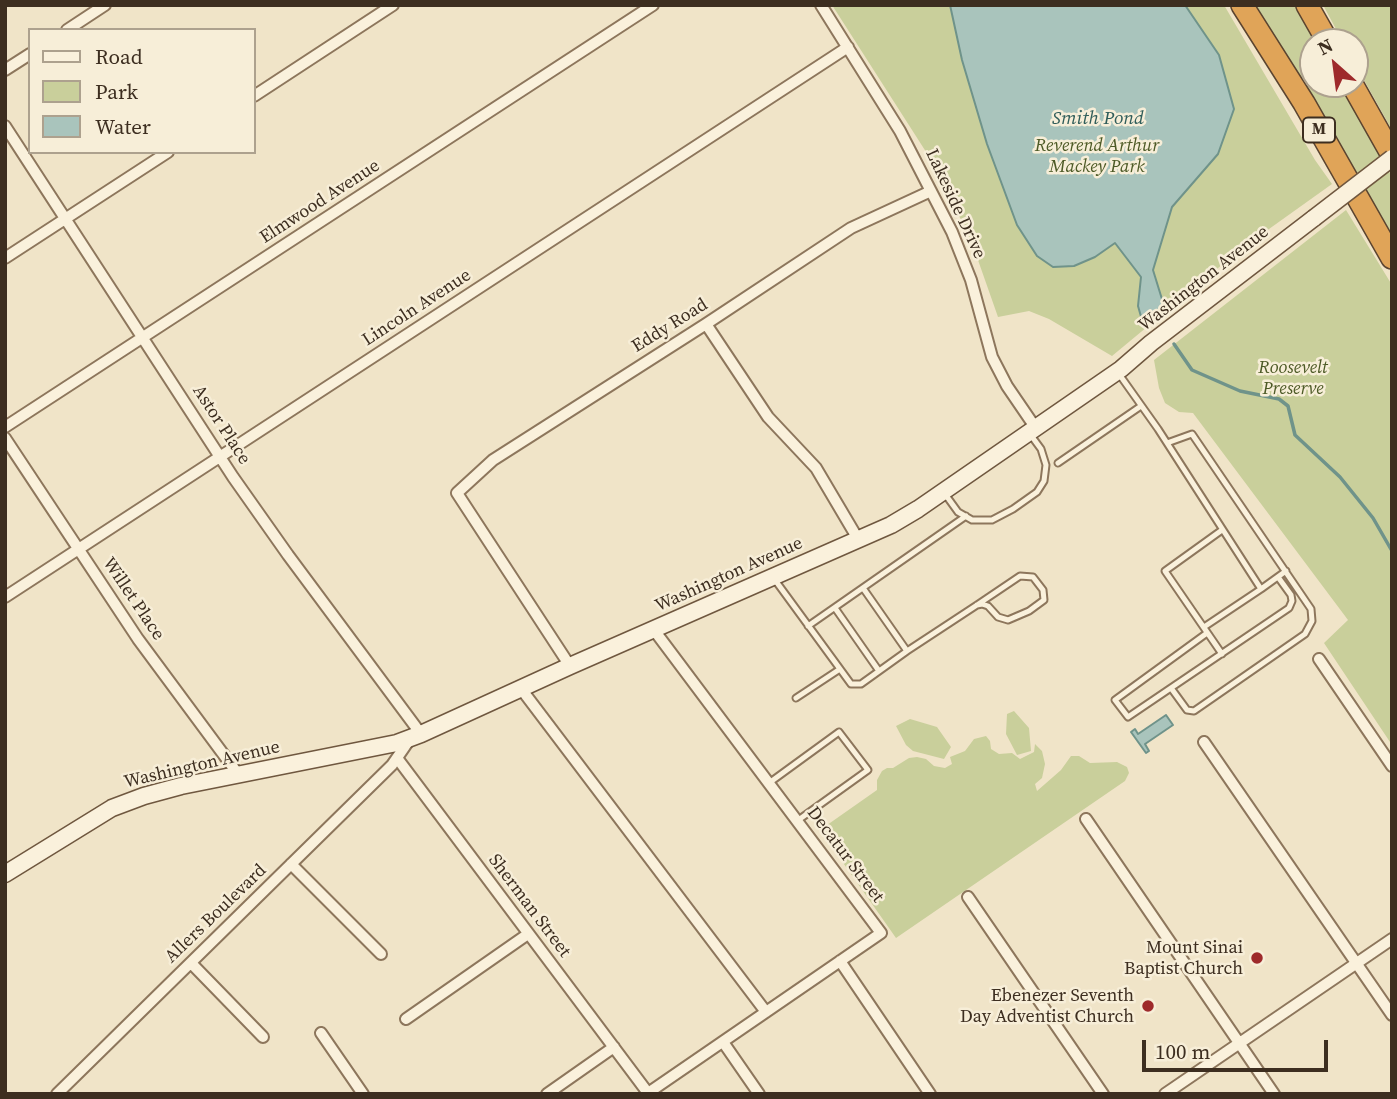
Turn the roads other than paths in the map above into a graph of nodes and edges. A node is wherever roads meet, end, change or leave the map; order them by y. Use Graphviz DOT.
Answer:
graph roads {
  1 [pos="105,5"];
  2 [pos="393,5"];
  3 [pos="653,5"];
  4 [pos="821,5"];
  5 [pos="1242,5"];
  6 [pos="1307,5"];
  7 [pos="70,28"];
  8 [pos="1320,28"];
  9 [pos="849,47"];
  10 [pos="28,55"];
  11 [pos="5,70"];
  12 [pos="256,95"];
  13 [pos="1360,98"];
  14 [pos="5,126"];
  15 [pos="165,154"];
  16 [pos="1392,156"];
  17 [pos="931,191"];
  18 [pos="66,219"];
  19 [pos="5,258"];
  20 [pos="1392,258"];
  21 [pos="706,324"];
  22 [pos="144,338"];
  23 [pos="1117,372"];
  24 [pos="1142,406"];
  25 [pos="5,428"];
  26 [pos="1032,429"];
  27 [pos="5,438"];
  28 [pos="1167,443"];
  29 [pos="221,457"];
  30 [pos="1058,463"];
  31 [pos="943,491"];
  32 [pos="966,516"];
  33 [pos="1222,530"];
  34 [pos="858,539"];
  35 [pos="78,550"];
  36 [pos="1286,571"];
  37 [pos="773,577"];
  38 [pos="1278,577"];
  39 [pos="863,588"];
  40 [pos="1261,589"];
  41 [pos="5,597"];
  42 [pos="977,605"];
  43 [pos="835,608"];
  44 [pos="808,626"];
  45 [pos="654,630"];
  46 [pos="1206,630"];
  47 [pos="908,651"];
  48 [pos="1222,654"];
  49 [pos="1319,659"];
  50 [pos="570,666"];
  51 [pos="840,669"];
  52 [pos="879,671"];
  53 [pos="1171,688"];
  54 [pos="522,690"];
  55 [pos="796,698"];
  56 [pos="416,736"];
  57 [pos="1204,742"];
  58 [pos="397,758"];
  59 [pos="1392,766"];
  60 [pos="238,775"];
  61 [pos="769,783"];
  62 [pos="1086,819"];
  63 [pos="797,821"];
  64 [pos="291,864"];
  65 [pos="5,874"];
  66 [pos="968,897"];
  67 [pos="528,934"];
  68 [pos="1392,939"];
  69 [pos="381,954"];
  70 [pos="840,961"];
  71 [pos="191,963"];
  72 [pos="1356,963"];
  73 [pos="766,1012"];
  74 [pos="1392,1015"];
  75 [pos="406,1019"];
  76 [pos="321,1033"];
  77 [pos="263,1037"];
  78 [pos="723,1042"];
  79 [pos="1239,1043"];
  80 [pos="614,1047"];
  81 [pos="927,1090"];
  82 [pos="648,1093"];
  83 [pos="57,1094"];
  84 [pos="363,1094"];
  85 [pos="547,1094"];
  86 [pos="759,1094"];
  87 [pos="914,1094"];
  88 [pos="1103,1094"];
  89 [pos="1165,1094"];
  90 [pos="1274,1094"];
  1 -- 7 [label="street"];
  2 -- 12 [label="street"];
  3 -- 22 [label="street, Elmwood Avenue"];
  4 -- 9 [label="street, Lakeside Drive"];
  5 -- 20 [label="highway, M"];
  6 -- 8 [label="highway"];
  9 -- 17 [label="street, Lakeside Drive"];
  9 -- 29 [label="street, Lincoln Avenue"];
  10 -- 11 [label="street"];
  13 -- 16 [label="highway"];
  14 -- 18 [label="street, Astor Place"];
  15 -- 18 [label="street"];
  16 -- 23 [label="street, Washington Avenue, bridge"];
  17 -- 21 [label="street, Eddy Road"];
  17 -- 26 [label="street, Lakeside Drive"];
  18 -- 19 [label="street"];
  18 -- 22 [label="street, Astor Place"];
  21 -- 34 [label="street"];
  21 -- 50 [label="street, Eddy Road"];
  22 -- 25 [label="street, Elmwood Avenue"];
  22 -- 29 [label="street, Astor Place"];
  23 -- 24 [label="lane"];
  23 -- 26 [label="street, Washington Avenue"];
  24 -- 28 [label="lane"];
  24 -- 30 [label="lane"];
  26 -- 31 [label="street, Washington Avenue"];
  26 -- 32 [label="lane"];
  27 -- 35 [label="street, Willet Place"];
  28 -- 33 [label="lane"];
  28 -- 36 [label="lane"];
  29 -- 35 [label="street, Lincoln Avenue"];
  29 -- 56 [label="street, Astor Place"];
  31 -- 32 [label="lane"];
  31 -- 34 [label="street, Washington Avenue"];
  32 -- 39 [label="lane"];
  33 -- 40 [label="lane"];
  33 -- 46 [label="lane"];
  34 -- 37 [label="street, Washington Avenue"];
  35 -- 41 [label="street, Lincoln Avenue"];
  35 -- 60 [label="street, Willet Place"];
  36 -- 38 [label="lane"];
  36 -- 53 [label="lane"];
  37 -- 44 [label="lane"];
  37 -- 45 [label="street, Washington Avenue"];
  38 -- 40 [label="lane"];
  38 -- 48 [label="lane"];
  39 -- 43 [label="lane"];
  39 -- 47 [label="lane"];
  40 -- 46 [label="lane"];
  42 -- 42 [label="lane"];
  42 -- 47 [label="lane"];
  43 -- 44 [label="lane"];
  43 -- 52 [label="lane"];
  44 -- 51 [label="lane"];
  45 -- 50 [label="street, Washington Avenue"];
  45 -- 61 [label="street, Decatur Street"];
  46 -- 48 [label="lane"];
  46 -- 53 [label="lane"];
  47 -- 52 [label="lane"];
  48 -- 53 [label="lane"];
  49 -- 59 [label="street"];
  50 -- 54 [label="street, Washington Avenue"];
  51 -- 52 [label="lane"];
  51 -- 55 [label="lane"];
  54 -- 56 [label="street, Washington Avenue"];
  54 -- 73 [label="street"];
  56 -- 58 [label="street"];
  56 -- 60 [label="street, Washington Avenue"];
  57 -- 72 [label="street"];
  58 -- 64 [label="street, Allers Boulevard"];
  58 -- 67 [label="street, Sherman Street"];
  60 -- 65 [label="street, Washington Avenue"];
  61 -- 63 [label="street, Decatur Street"];
  61 -- 63 [label="lane"];
  62 -- 79 [label="street"];
  63 -- 70 [label="street, Decatur Street"];
  64 -- 69 [label="street"];
  64 -- 71 [label="street, Allers Boulevard"];
  66 -- 88 [label="street"];
  67 -- 75 [label="street"];
  67 -- 80 [label="street, Sherman Street"];
  68 -- 72 [label="street"];
  70 -- 73 [label="street"];
  70 -- 81 [label="street"];
  71 -- 77 [label="street"];
  71 -- 83 [label="street, Allers Boulevard"];
  72 -- 74 [label="street"];
  72 -- 79 [label="street"];
  73 -- 78 [label="street"];
  76 -- 84 [label="street"];
  78 -- 82 [label="street"];
  78 -- 86 [label="street"];
  79 -- 89 [label="street"];
  79 -- 90 [label="street"];
  80 -- 82 [label="street, Sherman Street"];
  80 -- 85 [label="street"];
  81 -- 87 [label="street"];
}
